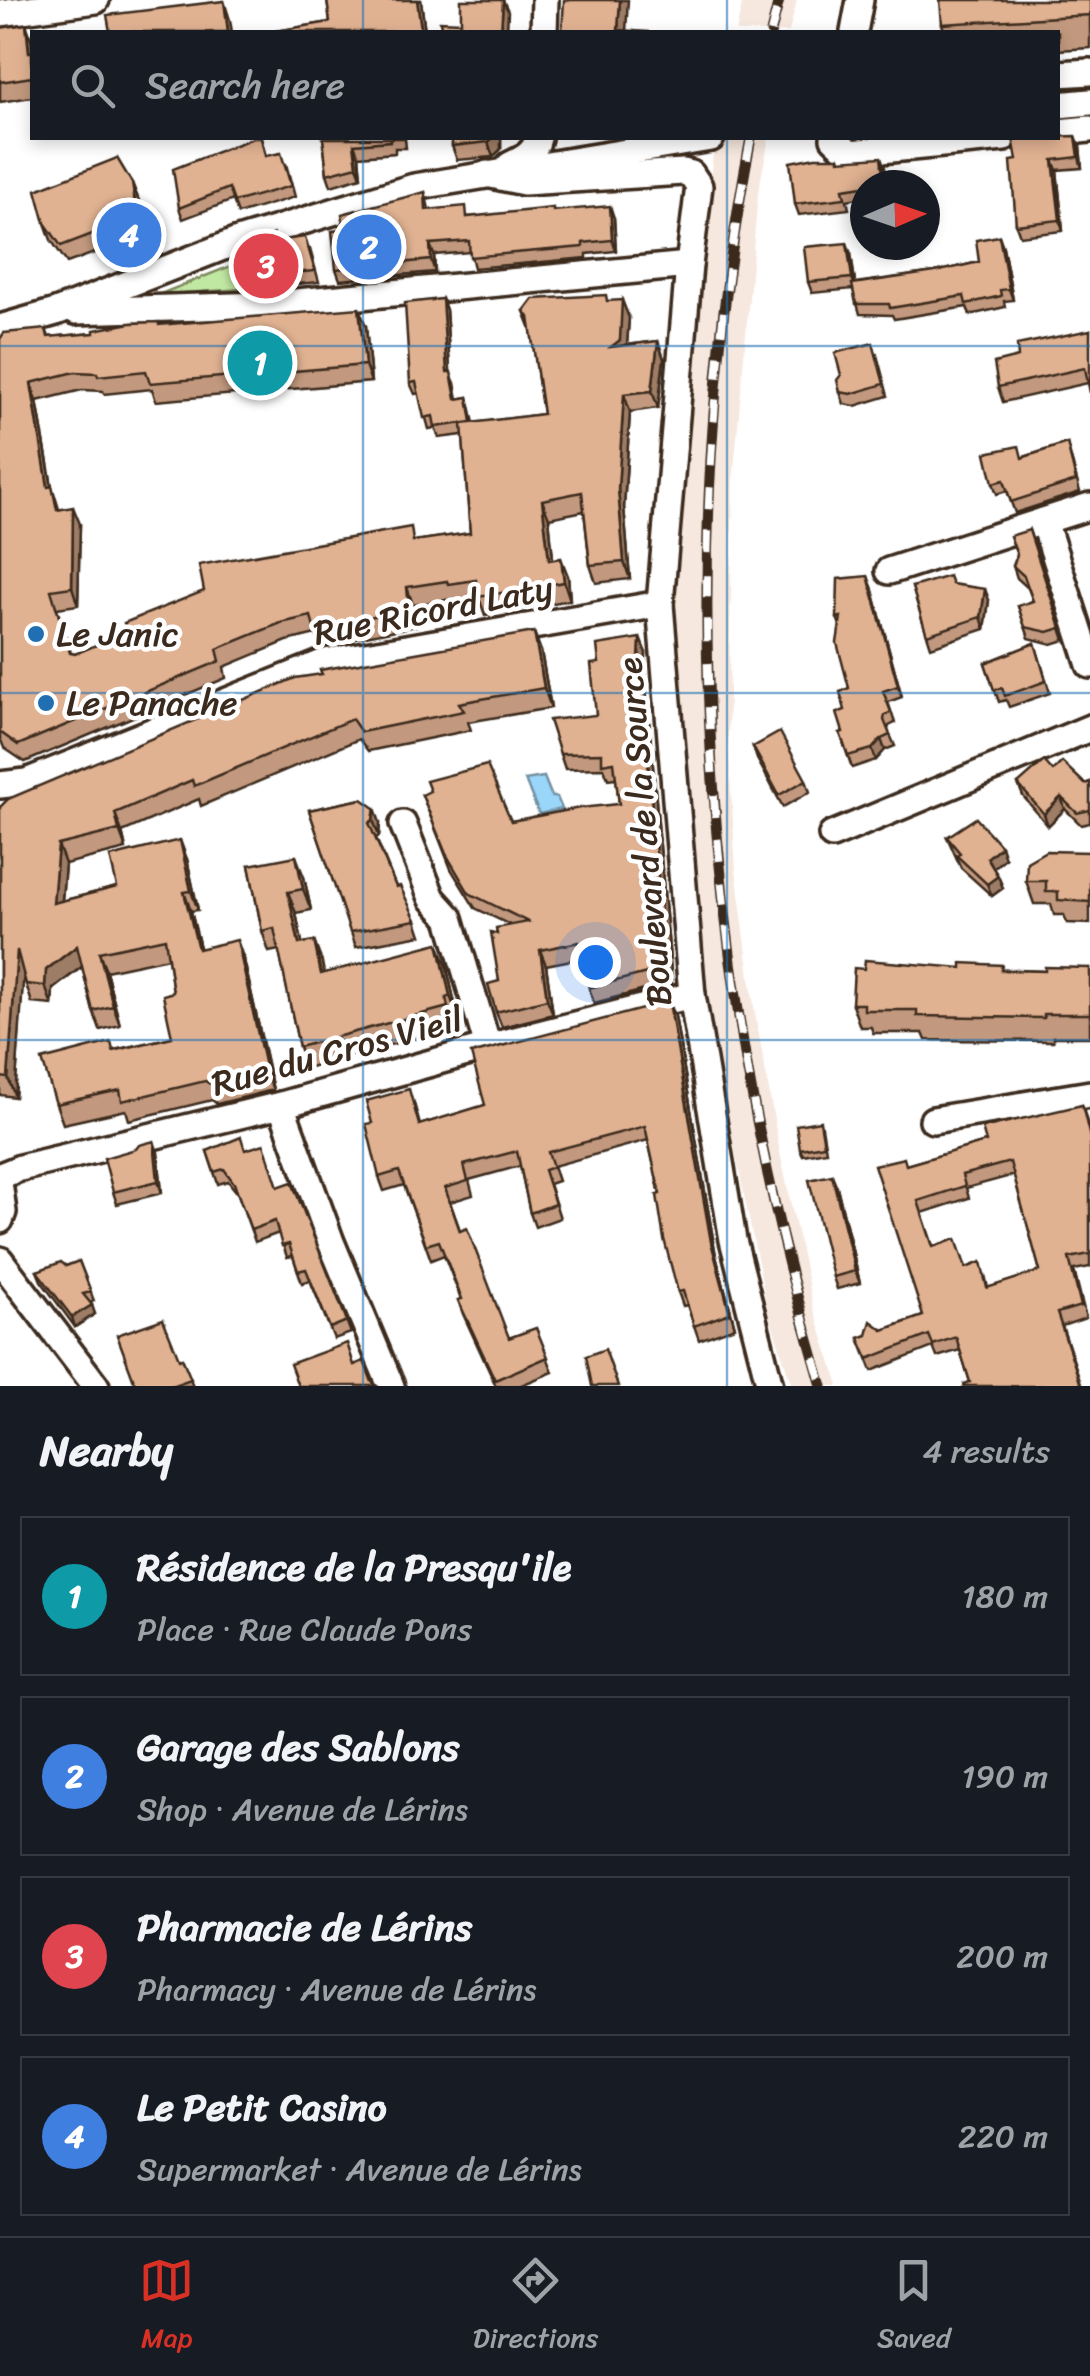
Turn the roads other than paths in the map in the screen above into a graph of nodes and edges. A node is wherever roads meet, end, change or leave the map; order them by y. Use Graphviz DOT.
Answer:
graph roads {
  1 [pos="96,0"];
  2 [pos="545,0"];
  3 [pos="860,0"];
  4 [pos="0,12"];
  5 [pos="544,30"];
  6 [pos="854,30"];
  7 [pos="1090,72"];
  8 [pos="1060,74"];
  9 [pos="1090,102"];
  10 [pos="1060,105"];
  11 [pos="1090,129"];
  12 [pos="1060,132"];
  13 [pos="538,140"];
  14 [pos="689,140"];
  15 [pos="836,140"];
  16 [pos="965,140"];
  17 [pos="886,144"];
  18 [pos="486,174"];
  19 [pos="689,265"];
  20 [pos="56,312"];
  21 [pos="0,328"];
  22 [pos="1090,506"];
  23 [pos="1044,521"];
  24 [pos="889,570"];
  25 [pos="660,604"];
  26 [pos="1090,664"];
  27 [pos="1090,728"];
  28 [pos="0,785"];
  29 [pos="403,824"];
  30 [pos="832,835"];
  31 [pos="692,995"];
  32 [pos="488,1047"];
  33 [pos="1090,1094"];
  34 [pos="281,1105"];
  35 [pos="934,1120"];
  36 [pos="0,1176"];
  37 [pos="0,1189"];
  38 [pos="0,1220"];
  39 [pos="0,1260"];
  40 [pos="96,1386"];
  41 [pos="391,1386"];
  42 [pos="770,1386"];
  1 -- 4 [label="street"];
  2 -- 5 [label="street"];
  3 -- 6 [label="street"];
  7 -- 8 [label="street"];
  9 -- 10 [label="street"];
  11 -- 12 [label="street"];
  13 -- 18 [label="street"];
  14 -- 18 [label="street"];
  15 -- 17 [label="street"];
  16 -- 17 [label="street"];
  18 -- 19 [label="street, Boulevard de la Source"];
  18 -- 20 [label="street"];
  19 -- 20 [label="street"];
  19 -- 25 [label="street, Boulevard de la Source"];
  20 -- 21 [label="street"];
  22 -- 23 [label="street"];
  23 -- 24 [label="street"];
  23 -- 26 [label="street"];
  25 -- 28 [label="street, Rue Ricord Laty"];
  25 -- 31 [label="street, Boulevard de la Source"];
  27 -- 30 [label="street"];
  29 -- 32 [label="street"];
  31 -- 32 [label="street, Rue du Cros Vieil"];
  31 -- 42 [label="street, Boulevard de la Source"];
  32 -- 34 [label="street, Rue du Cros Vieil"];
  33 -- 35 [label="street"];
  34 -- 36 [label="street, Rue du Cros Vieil"];
  34 -- 41 [label="street"];
  37 -- 38 [label="street"];
  39 -- 40 [label="street"];
}
